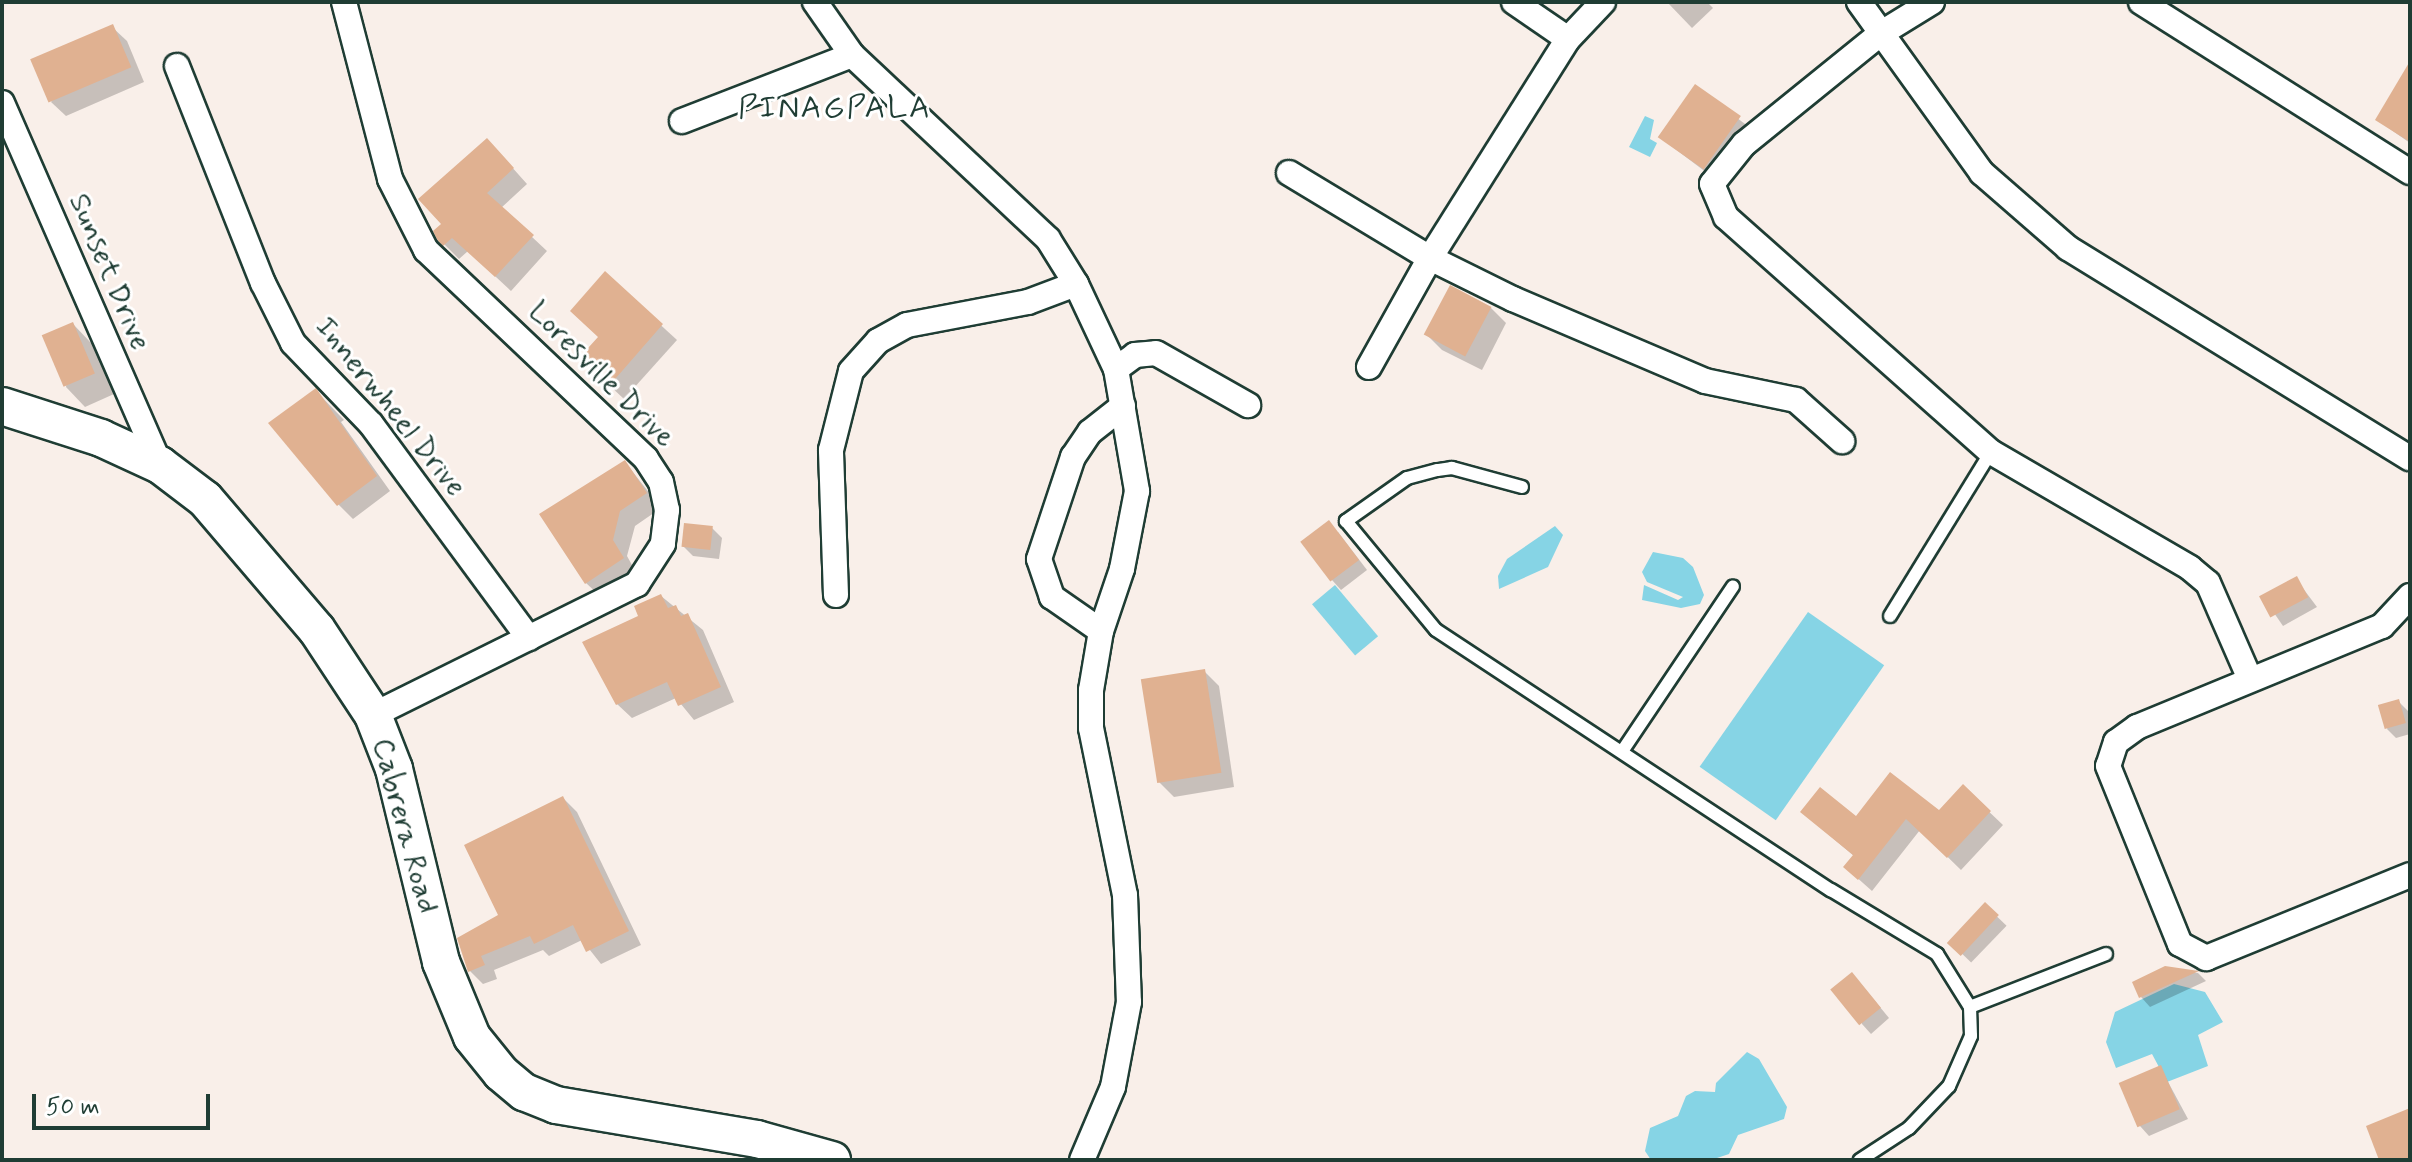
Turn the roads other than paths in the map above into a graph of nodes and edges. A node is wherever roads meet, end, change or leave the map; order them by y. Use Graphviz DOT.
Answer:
graph roads {
  1 [pos="344,2"];
  2 [pos="815,2"];
  3 [pos="1514,2"];
  4 [pos="1603,2"];
  5 [pos="1859,2"];
  6 [pos="1932,2"];
  7 [pos="2141,2"];
  8 [pos="1880,34"];
  9 [pos="1568,39"];
  10 [pos="852,55"];
  11 [pos="177,66"];
  12 [pos="2,103"];
  13 [pos="682,121"];
  14 [pos="2410,172"];
  15 [pos="1289,173"];
  16 [pos="1430,258"];
  17 [pos="1076,284"];
  18 [pos="1369,367"];
  19 [pos="1116,369"];
  20 [pos="1248,405"];
  21 [pos="2,406"];
  22 [pos="1123,406"];
  23 [pos="1842,441"];
  24 [pos="1991,452"];
  25 [pos="2410,458"];
  26 [pos="160,465"];
  27 [pos="1522,487"];
  28 [pos="1733,586"];
  29 [pos="836,595"];
  30 [pos="2410,596"];
  31 [pos="1890,616"];
  32 [pos="1101,631"];
  33 [pos="529,638"];
  34 [pos="2250,679"];
  35 [pos="373,715"];
  36 [pos="1623,750"];
  37 [pos="2410,875"];
  38 [pos="2106,954"];
  39 [pos="1970,1007"];
  40 [pos="832,1160"];
  41 [pos="1082,1160"];
  42 [pos="1860,1160"];
  1 -- 33 [label="street, Loresville Drive"];
  2 -- 10 [label="street"];
  3 -- 9 [label="street"];
  4 -- 9 [label="street"];
  5 -- 8 [label="street"];
  6 -- 8 [label="street"];
  7 -- 14 [label="street"];
  8 -- 24 [label="street"];
  8 -- 25 [label="street"];
  9 -- 16 [label="street"];
  10 -- 13 [label="street"];
  10 -- 17 [label="street"];
  11 -- 33 [label="street, Innerwheel Drive"];
  12 -- 26 [label="street, Sunset Drive"];
  15 -- 16 [label="street"];
  16 -- 18 [label="street"];
  16 -- 23 [label="street"];
  17 -- 19 [label="street"];
  17 -- 29 [label="street"];
  19 -- 20 [label="street"];
  19 -- 22 [label="street"];
  21 -- 26 [label="main road, Cabrera Road"];
  22 -- 32 [label="street"];
  22 -- 32 [label="street"];
  24 -- 31 [label="lane"];
  24 -- 34 [label="street"];
  26 -- 35 [label="main road, Cabrera Road"];
  27 -- 36 [label="lane"];
  28 -- 36 [label="lane"];
  30 -- 34 [label="street"];
  32 -- 41 [label="street"];
  33 -- 35 [label="street, Loresville Drive"];
  34 -- 37 [label="street"];
  35 -- 40 [label="main road, Cabrera Road"];
  36 -- 39 [label="lane"];
  38 -- 39 [label="lane"];
  39 -- 42 [label="lane"];
}
